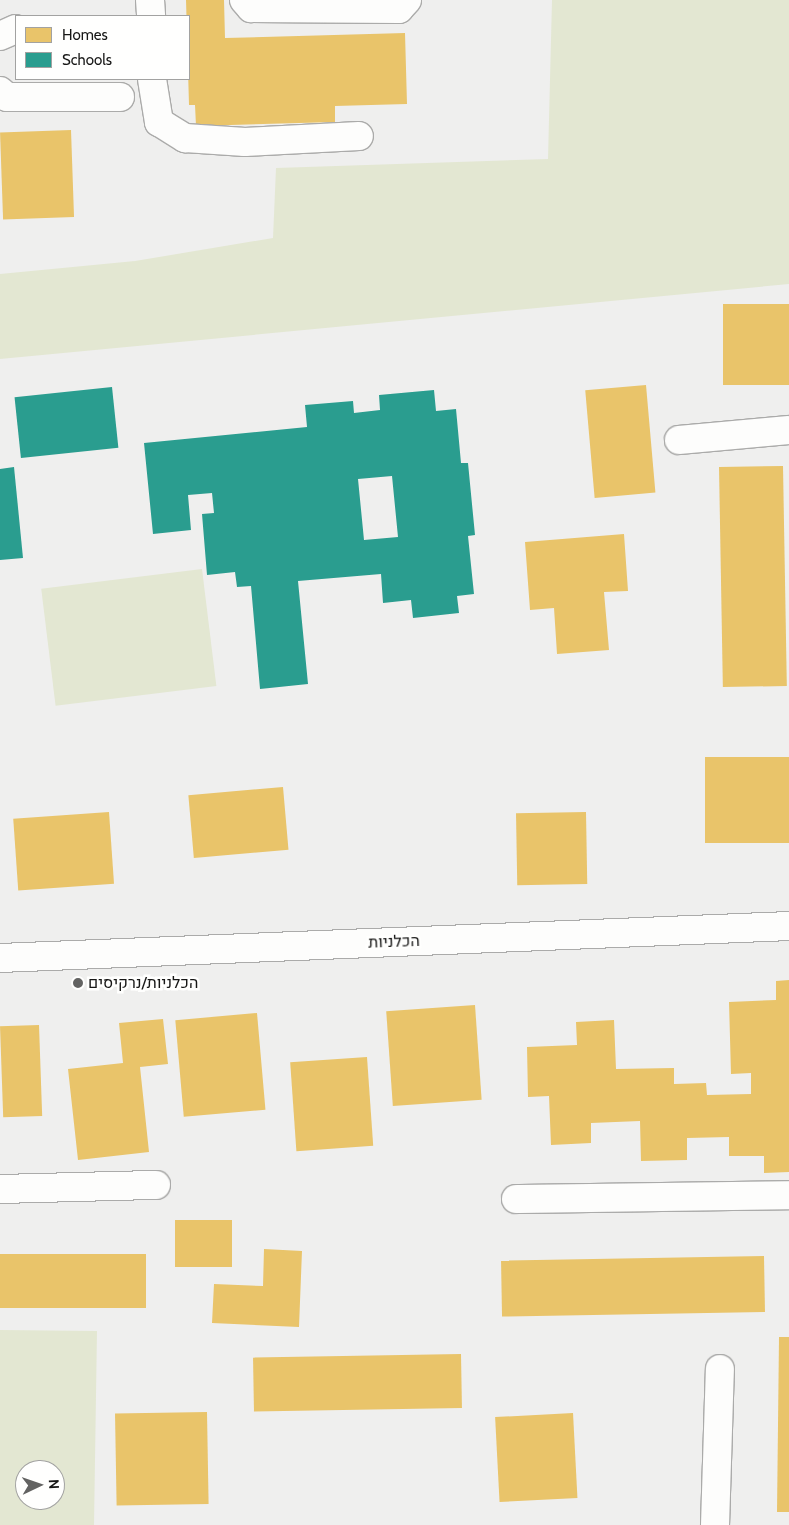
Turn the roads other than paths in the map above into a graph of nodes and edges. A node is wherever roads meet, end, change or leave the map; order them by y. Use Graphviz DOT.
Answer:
graph roads {
  1 [pos="150,0"];
  2 [pos="244,0"];
  3 [pos="407,0"];
  4 [pos="151,15"];
  5 [pos="15,29"];
  6 [pos="0,36"];
  7 [pos="152,80"];
  8 [pos="0,91"];
  9 [pos="120,97"];
  10 [pos="359,136"];
  11 [pos="789,430"];
  12 [pos="679,440"];
  13 [pos="789,926"];
  14 [pos="0,958"];
  15 [pos="156,1185"];
  16 [pos="0,1189"];
  17 [pos="789,1195"];
  18 [pos="516,1199"];
  19 [pos="720,1369"];
  20 [pos="715,1525"];
  1 -- 4 [label="street"];
  2 -- 3 [label="street"];
  5 -- 6 [label="street"];
  7 -- 10 [label="street"];
  8 -- 9 [label="street"];
  11 -- 12 [label="street"];
  13 -- 14 [label="street, הכלניות"];
  15 -- 16 [label="street"];
  17 -- 18 [label="street"];
  19 -- 20 [label="street"];
}
